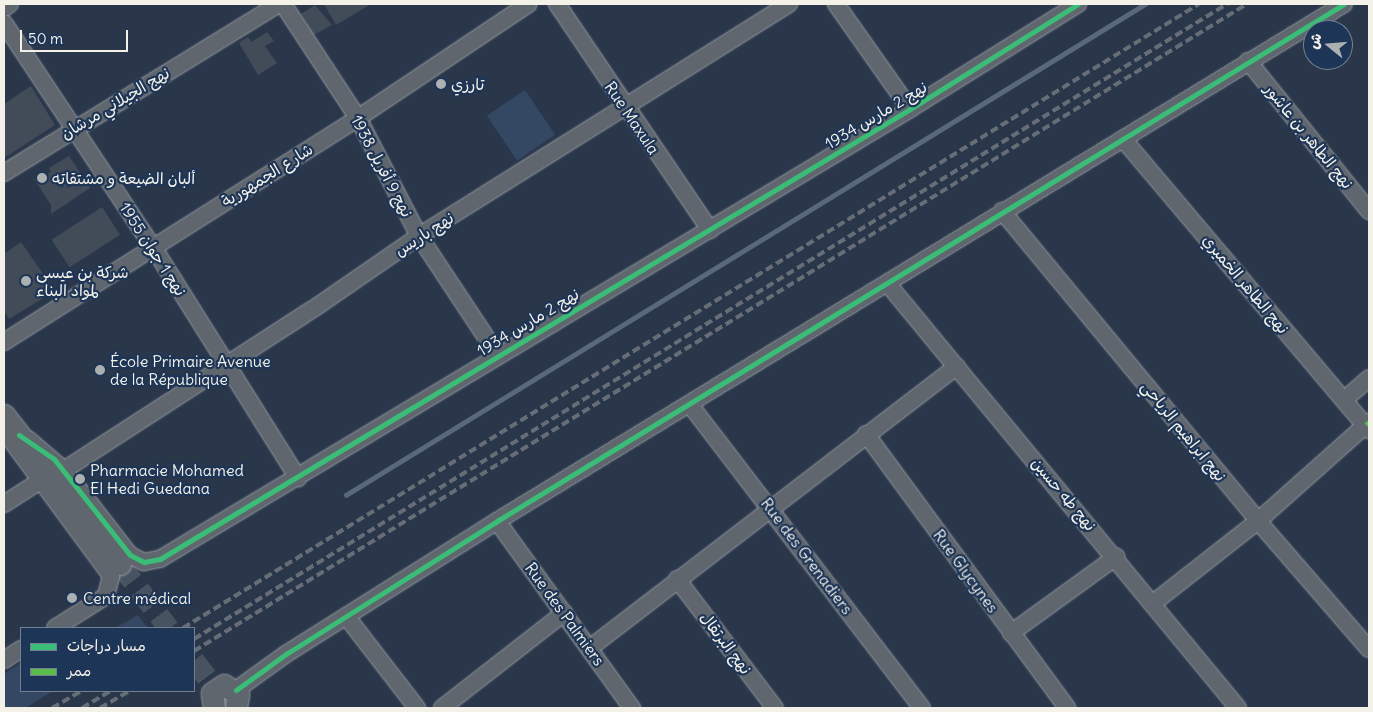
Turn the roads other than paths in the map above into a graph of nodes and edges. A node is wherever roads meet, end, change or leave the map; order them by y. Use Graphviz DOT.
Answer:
graph roads {
  1 [pos="10,4"];
  2 [pos="279,4"];
  3 [pos="283,4"];
  4 [pos="528,4"];
  5 [pos="557,4"];
  6 [pos="789,4"];
  7 [pos="836,4"];
  8 [pos="1078,4"];
  9 [pos="1344,4"];
  10 [pos="4,8"];
  11 [pos="4,22"];
  12 [pos="1248,62"];
  13 [pos="626,109"];
  14 [pos="910,109"];
  15 [pos="358,118"];
  16 [pos="73,129"];
  17 [pos="1123,139"];
  18 [pos="4,173"];
  19 [pos="1002,211"];
  20 [pos="1369,211"];
  21 [pos="710,230"];
  22 [pos="419,236"];
  23 [pos="154,246"];
  24 [pos="886,283"];
  25 [pos="4,342"];
  26 [pos="497,354"];
  27 [pos="225,363"];
  28 [pos="957,366"];
  29 [pos="1369,378"];
  30 [pos="1344,400"];
  31 [pos="691,406"];
  32 [pos="4,415"];
  33 [pos="1368,426"];
  34 [pos="12,432"];
  35 [pos="866,434"];
  36 [pos="64,470"];
  37 [pos="298,478"];
  38 [pos="40,481"];
  39 [pos="4,504"];
  40 [pos="771,507"];
  41 [pos="79,521"];
  42 [pos="1258,521"];
  43 [pos="497,522"];
  44 [pos="1116,557"];
  45 [pos="120,564"];
  46 [pos="677,578"];
  47 [pos="1152,604"];
  48 [pos="564,613"];
  49 [pos="346,616"];
  50 [pos="57,627"];
  51 [pos="1011,633"];
  52 [pos="591,647"];
  53 [pos="1369,649"];
  54 [pos="20,650"];
  55 [pos="4,660"];
  56 [pos="239,702"];
  57 [pos="208,706"];
  58 [pos="416,708"];
  59 [pos="442,708"];
  60 [pos="632,708"];
  61 [pos="775,708"];
  62 [pos="922,708"];
  63 [pos="1067,708"];
  64 [pos="1238,708"];
  1 -- 10 [label="street"];
  2 -- 16 [label="street, نهج الجيلاني مرشان"];
  3 -- 15 [label="street, نهج 9 أفريل 1938"];
  4 -- 15 [label="street, شارع الجمهورية"];
  5 -- 13 [label="street, Rue Maxula"];
  6 -- 13 [label="street, نهج باريس"];
  7 -- 14 [label="street"];
  8 -- 14 [label="street, نهج 2 مارس 1934"];
  9 -- 12 [label="street"];
  11 -- 16 [label="street, نهج 1 جوان 1955"];
  12 -- 17 [label="street"];
  12 -- 20 [label="street, نهج الطاهر بن عاشور"];
  13 -- 21 [label="street, Rue Maxula"];
  13 -- 22 [label="street, نهج باريس"];
  14 -- 21 [label="street, نهج 2 مارس 1934"];
  15 -- 22 [label="street, نهج 9 أفريل 1938"];
  15 -- 23 [label="street, شارع الجمهورية"];
  16 -- 18 [label="street, نهج الجيلاني مرشان"];
  16 -- 23 [label="street, نهج 1 جوان 1955"];
  17 -- 19 [label="street"];
  17 -- 30 [label="street, نهج الطاهر الخميري"];
  19 -- 24 [label="street"];
  19 -- 42 [label="street, نهج ابراهيم الرياحي"];
  21 -- 26 [label="street, نهج 2 مارس 1934"];
  22 -- 26 [label="street, نهج 9 أفريل 1938"];
  22 -- 27 [label="street, نهج باريس"];
  23 -- 25 [label="street, شارع الجمهورية"];
  23 -- 27 [label="street, نهج 1 جوان 1955"];
  24 -- 28 [label="street, نهج طه حسين"];
  24 -- 31 [label="street"];
  26 -- 37 [label="street, نهج 2 مارس 1934"];
  27 -- 36 [label="street, نهج باريس"];
  27 -- 37 [label="street, نهج 1 جوان 1955"];
  28 -- 35 [label="street"];
  28 -- 44 [label="street, نهج طه حسين"];
  29 -- 30 [label="street"];
  30 -- 33 [label="street, نهج الطاهر الخميري"];
  31 -- 40 [label="street, Rue des Grenadiers"];
  31 -- 43 [label="street"];
  32 -- 34 [label="main road"];
  33 -- 42 [label="street"];
  34 -- 36 [label="street, نهج 2 مارس 1934"];
  34 -- 38 [label="street"];
  34 -- 41 [label="main road"];
  35 -- 40 [label="street"];
  35 -- 51 [label="street, Rue Glycynes"];
  36 -- 37 [label="street, نهج 2 مارس 1934"];
  38 -- 39 [label="street"];
  38 -- 41 [label="street"];
  40 -- 46 [label="street"];
  40 -- 62 [label="street, Rue des Grenadiers"];
  41 -- 45 [label="main road"];
  41 -- 50 [label="street"];
  42 -- 47 [label="street"];
  42 -- 53 [label="street, نهج ابراهيم الرياحي"];
  43 -- 48 [label="street, Rue des Palmiers"];
  43 -- 49 [label="street"];
  44 -- 47 [label="street, نهج طه حسين"];
  44 -- 51 [label="street"];
  46 -- 52 [label="street"];
  46 -- 61 [label="street, نهج البرتقال"];
  47 -- 64 [label="street, نهج طه حسين"];
  48 -- 52 [label="street, Rue des Palmiers"];
  48 -- 59 [label="street"];
  49 -- 56 [label="street"];
  49 -- 58 [label="street"];
  51 -- 63 [label="street, Rue Glycynes"];
  52 -- 60 [label="street, Rue des Palmiers"];
  54 -- 55 [label="street"];
  56 -- 57 [label="main road"];
}
